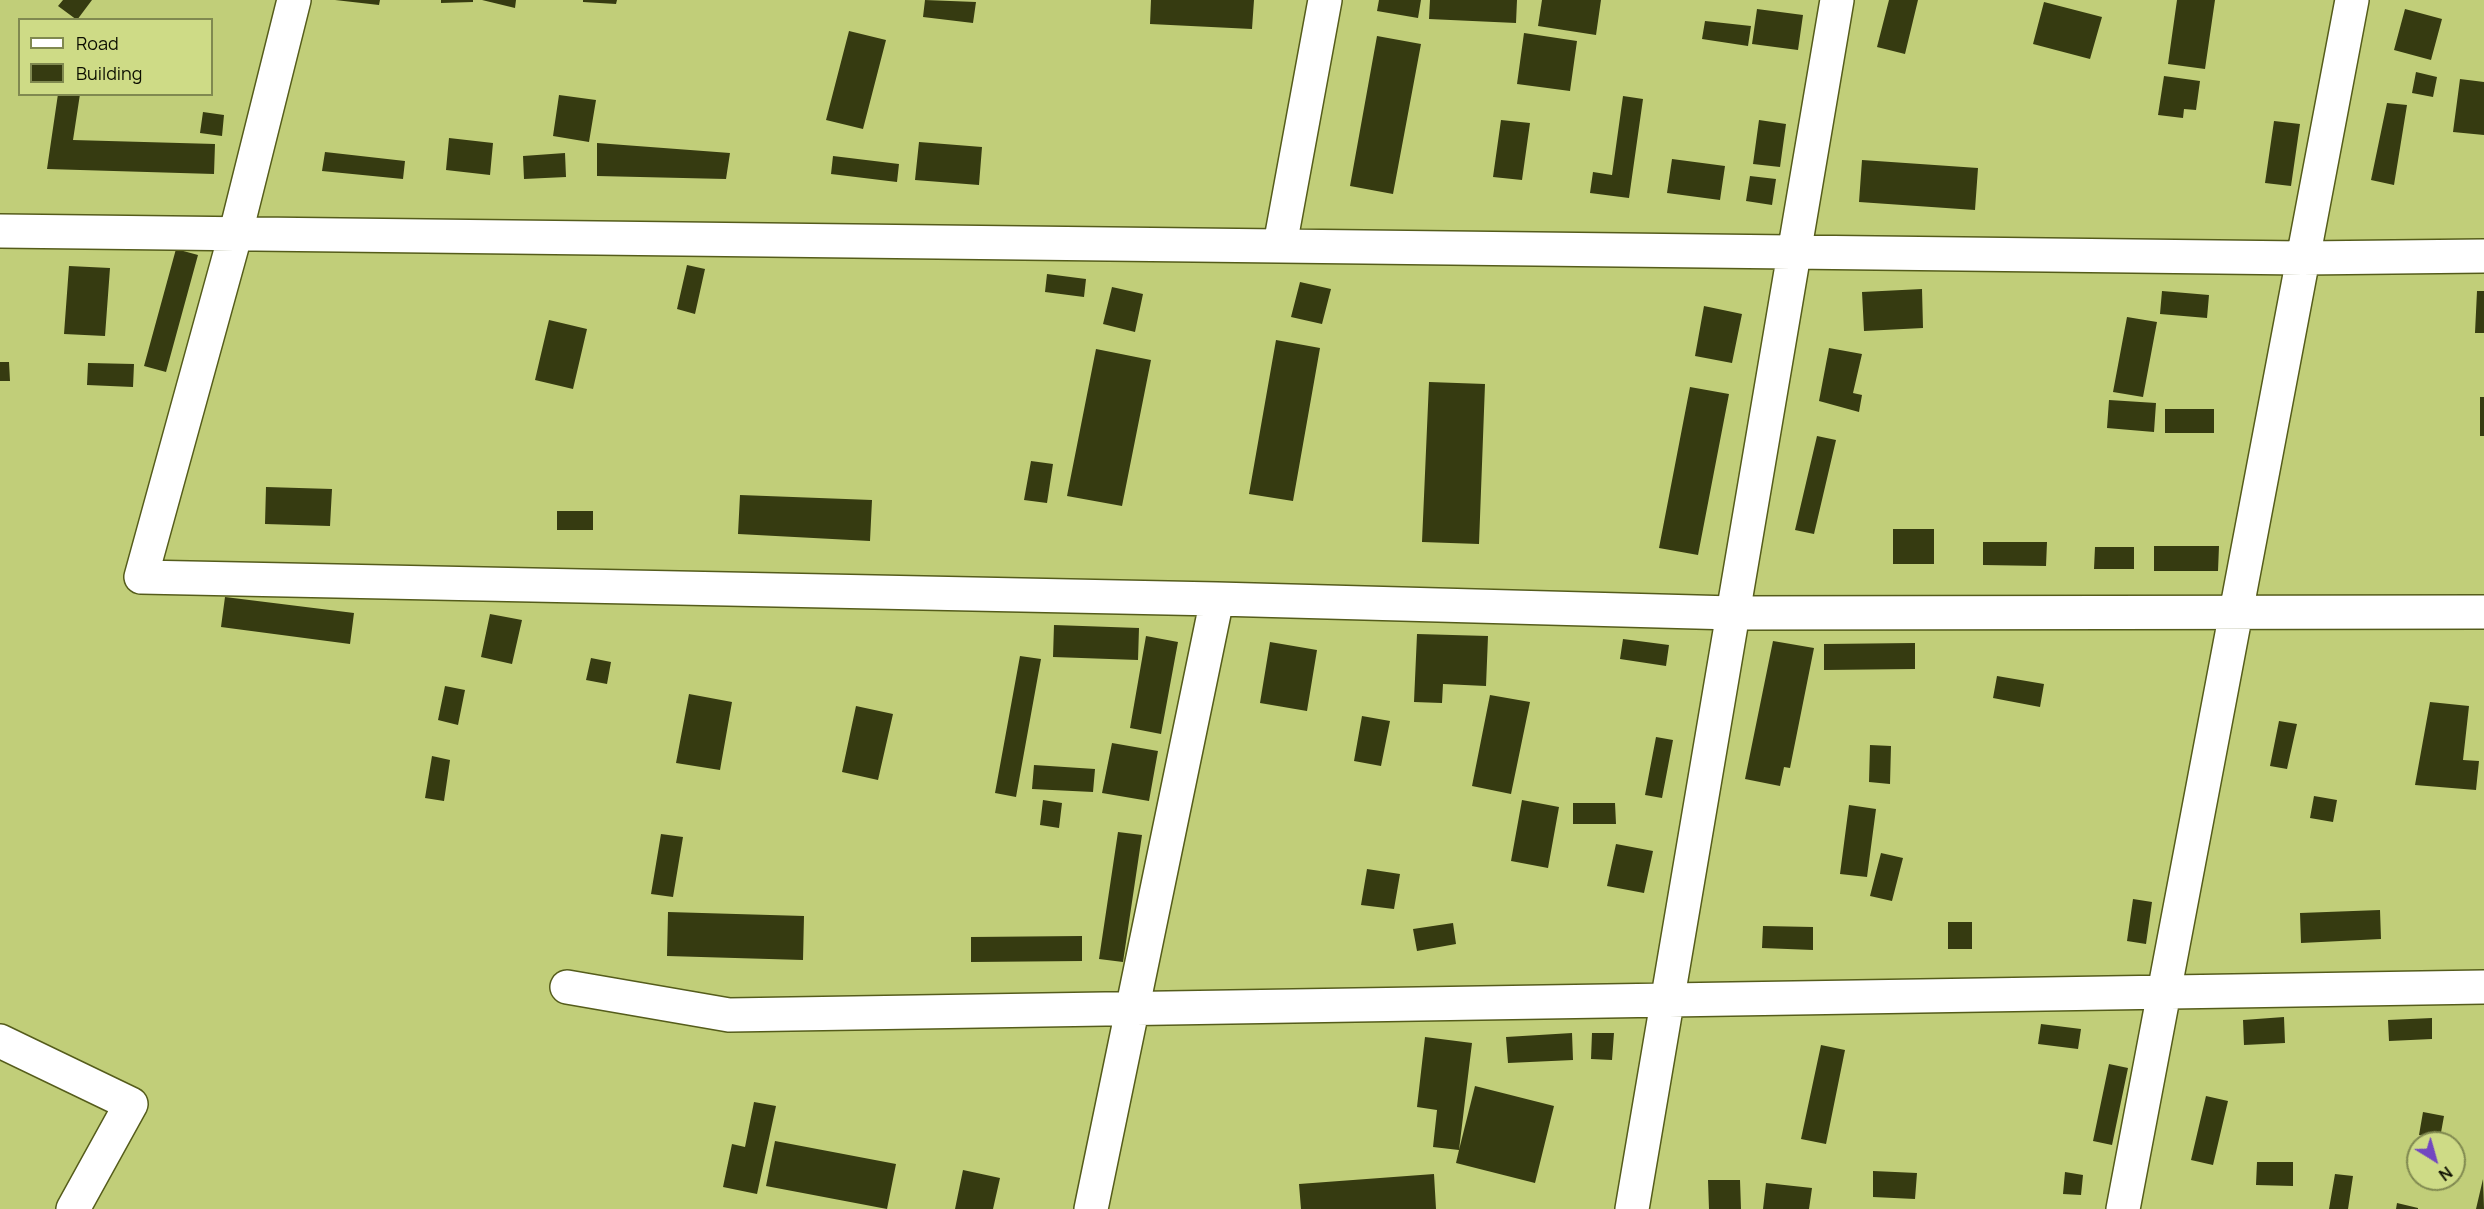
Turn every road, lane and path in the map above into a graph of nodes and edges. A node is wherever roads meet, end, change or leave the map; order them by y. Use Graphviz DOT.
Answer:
graph roads {
  1 [pos="294,0"];
  2 [pos="1325,0"];
  3 [pos="1837,0"];
  4 [pos="2352,0"];
  5 [pos="0,231"];
  6 [pos="236,232"];
  7 [pos="1280,245"];
  8 [pos="1793,251"];
  9 [pos="2484,256"];
  10 [pos="2303,258"];
  11 [pos="1217,599"];
  12 [pos="2484,612"];
  13 [pos="1733,613"];
  14 [pos="2236,613"];
  15 [pos="567,987"];
  16 [pos="2484,987"];
  17 [pos="2164,992"];
  18 [pos="1667,1002"];
  19 [pos="1133,1009"];
  20 [pos="0,1041"];
  21 [pos="73,1209"];
  22 [pos="1091,1209"];
  23 [pos="1632,1209"];
  24 [pos="2123,1209"];
  1 -- 6 [label="street"];
  2 -- 7 [label="street"];
  3 -- 8 [label="street"];
  4 -- 10 [label="street"];
  5 -- 6 [label="street"];
  6 -- 7 [label="street"];
  6 -- 11 [label="street"];
  7 -- 8 [label="street"];
  8 -- 10 [label="street"];
  8 -- 13 [label="street"];
  9 -- 10 [label="street"];
  10 -- 14 [label="street"];
  11 -- 13 [label="street"];
  11 -- 19 [label="street"];
  12 -- 14 [label="street"];
  13 -- 14 [label="street"];
  13 -- 18 [label="street"];
  14 -- 17 [label="street"];
  15 -- 19 [label="street"];
  16 -- 17 [label="street"];
  17 -- 18 [label="street"];
  17 -- 24 [label="street"];
  18 -- 19 [label="street"];
  18 -- 23 [label="street"];
  19 -- 22 [label="street"];
  20 -- 21 [label="street"];
}
